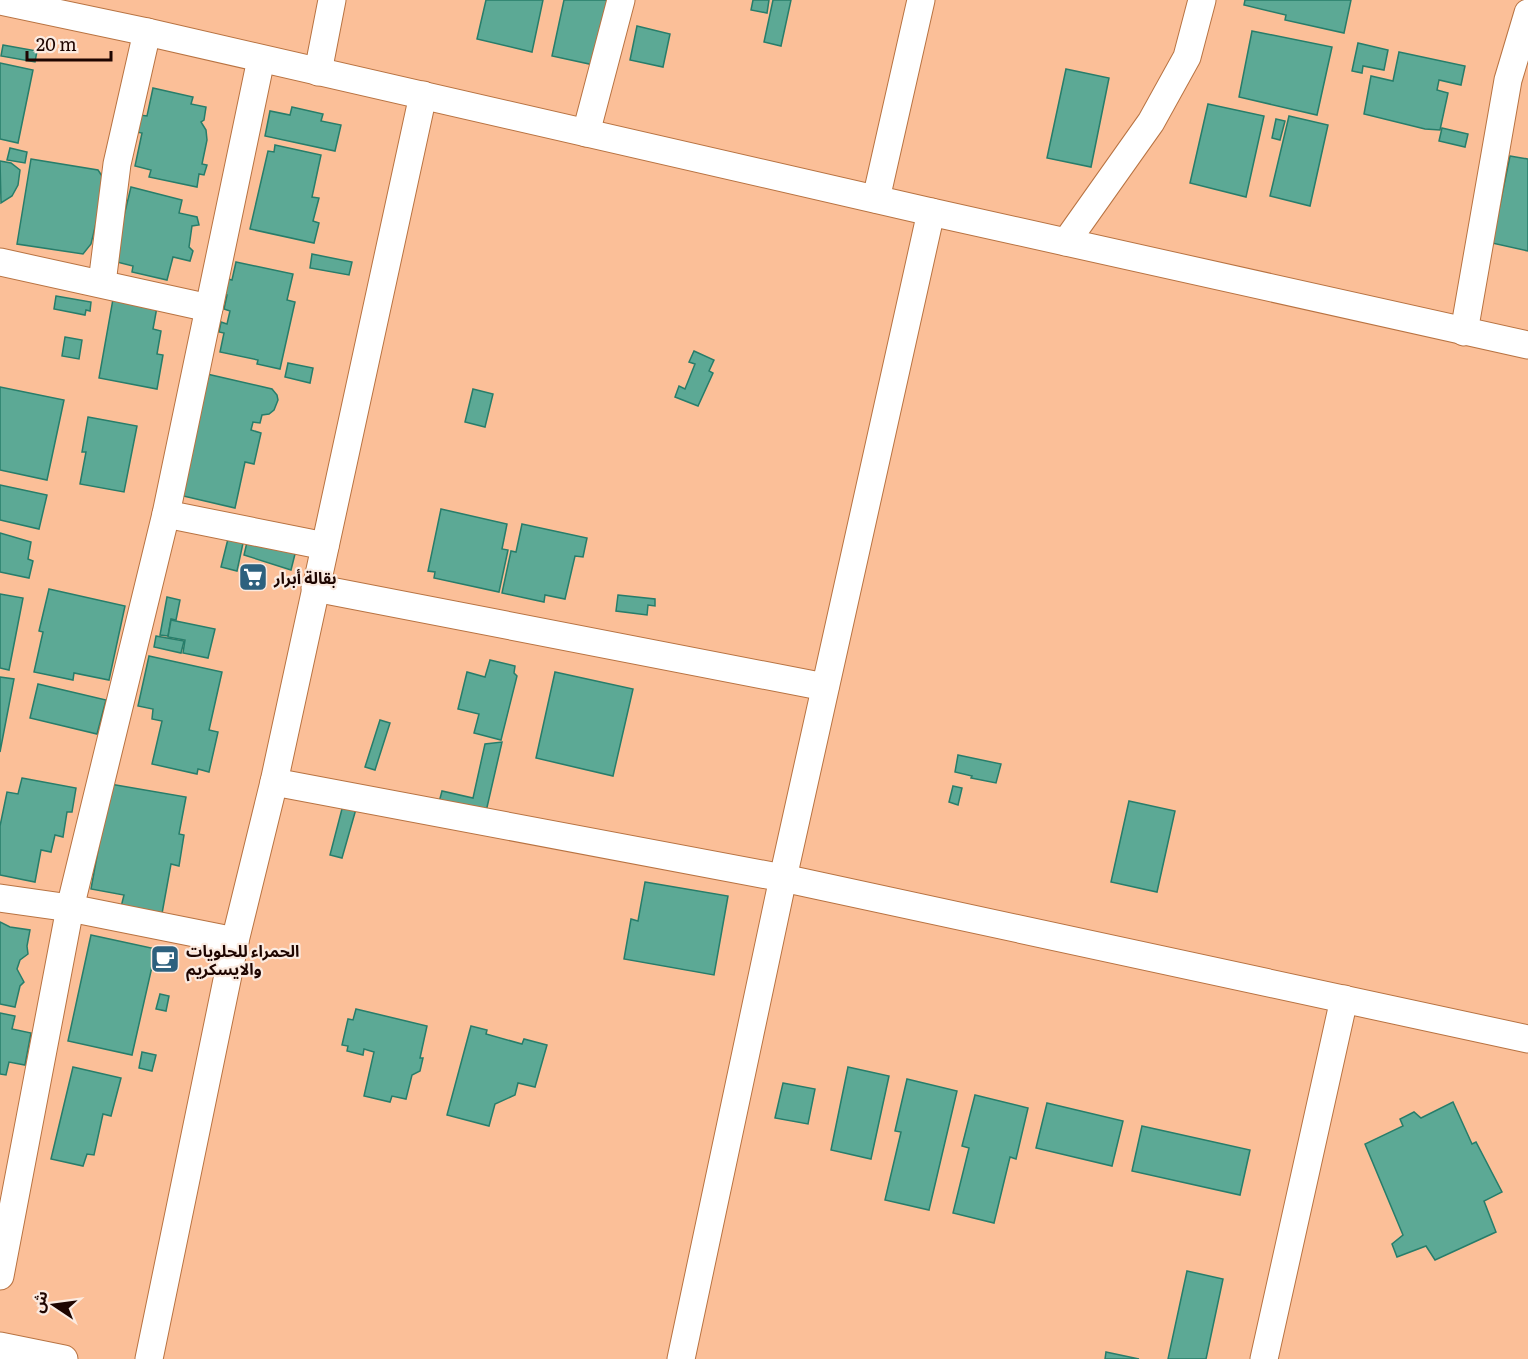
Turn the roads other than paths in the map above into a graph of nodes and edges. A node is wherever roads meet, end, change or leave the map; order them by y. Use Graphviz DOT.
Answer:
graph roads {
  1 [pos="332,0"];
  2 [pos="621,0"];
  3 [pos="921,0"];
  4 [pos="1202,0"];
  5 [pos="16,3"];
  6 [pos="1528,13"];
  7 [pos="147,32"];
  8 [pos="261,59"];
  9 [pos="318,72"];
  10 [pos="423,95"];
  11 [pos="586,133"];
  12 [pos="876,199"];
  13 [pos="931,212"];
  14 [pos="1066,242"];
  15 [pos="0,262"];
  16 [pos="102,283"];
  17 [pos="209,308"];
  18 [pos="1464,332"];
  19 [pos="1528,345"];
  20 [pos="166,514"];
  21 [pos="325,546"];
  22 [pos="315,588"];
  23 [pos="825,687"];
  24 [pos="274,782"];
  25 [pos="783,878"];
  26 [pos="0,898"];
  27 [pos="70,908"];
  28 [pos="235,941"];
  29 [pos="1344,999"];
  30 [pos="1528,1039"];
  31 [pos="0,1276"];
  32 [pos="0,1346"];
  33 [pos="64,1359"];
  34 [pos="149,1359"];
  35 [pos="681,1359"];
  36 [pos="1264,1359"];
  1 -- 9 [label="street"];
  2 -- 11 [label="street"];
  3 -- 12 [label="street"];
  4 -- 14 [label="street"];
  5 -- 7 [label="street"];
  6 -- 18 [label="street"];
  7 -- 8 [label="street"];
  7 -- 16 [label="street"];
  8 -- 9 [label="street"];
  8 -- 17 [label="street"];
  9 -- 10 [label="street"];
  10 -- 11 [label="street"];
  10 -- 21 [label="street"];
  11 -- 12 [label="street"];
  12 -- 13 [label="street"];
  13 -- 14 [label="street"];
  13 -- 23 [label="street"];
  14 -- 18 [label="street"];
  15 -- 16 [label="street"];
  16 -- 17 [label="street"];
  17 -- 20 [label="street"];
  18 -- 19 [label="street"];
  20 -- 21 [label="street"];
  20 -- 27 [label="street"];
  21 -- 22 [label="street"];
  22 -- 23 [label="street"];
  22 -- 24 [label="street"];
  23 -- 25 [label="street"];
  24 -- 25 [label="street"];
  24 -- 28 [label="street"];
  25 -- 29 [label="street"];
  25 -- 35 [label="street"];
  26 -- 27 [label="street"];
  27 -- 28 [label="street"];
  27 -- 31 [label="street"];
  28 -- 34 [label="street"];
  29 -- 30 [label="street"];
  29 -- 36 [label="street"];
  32 -- 33 [label="street"];
}
